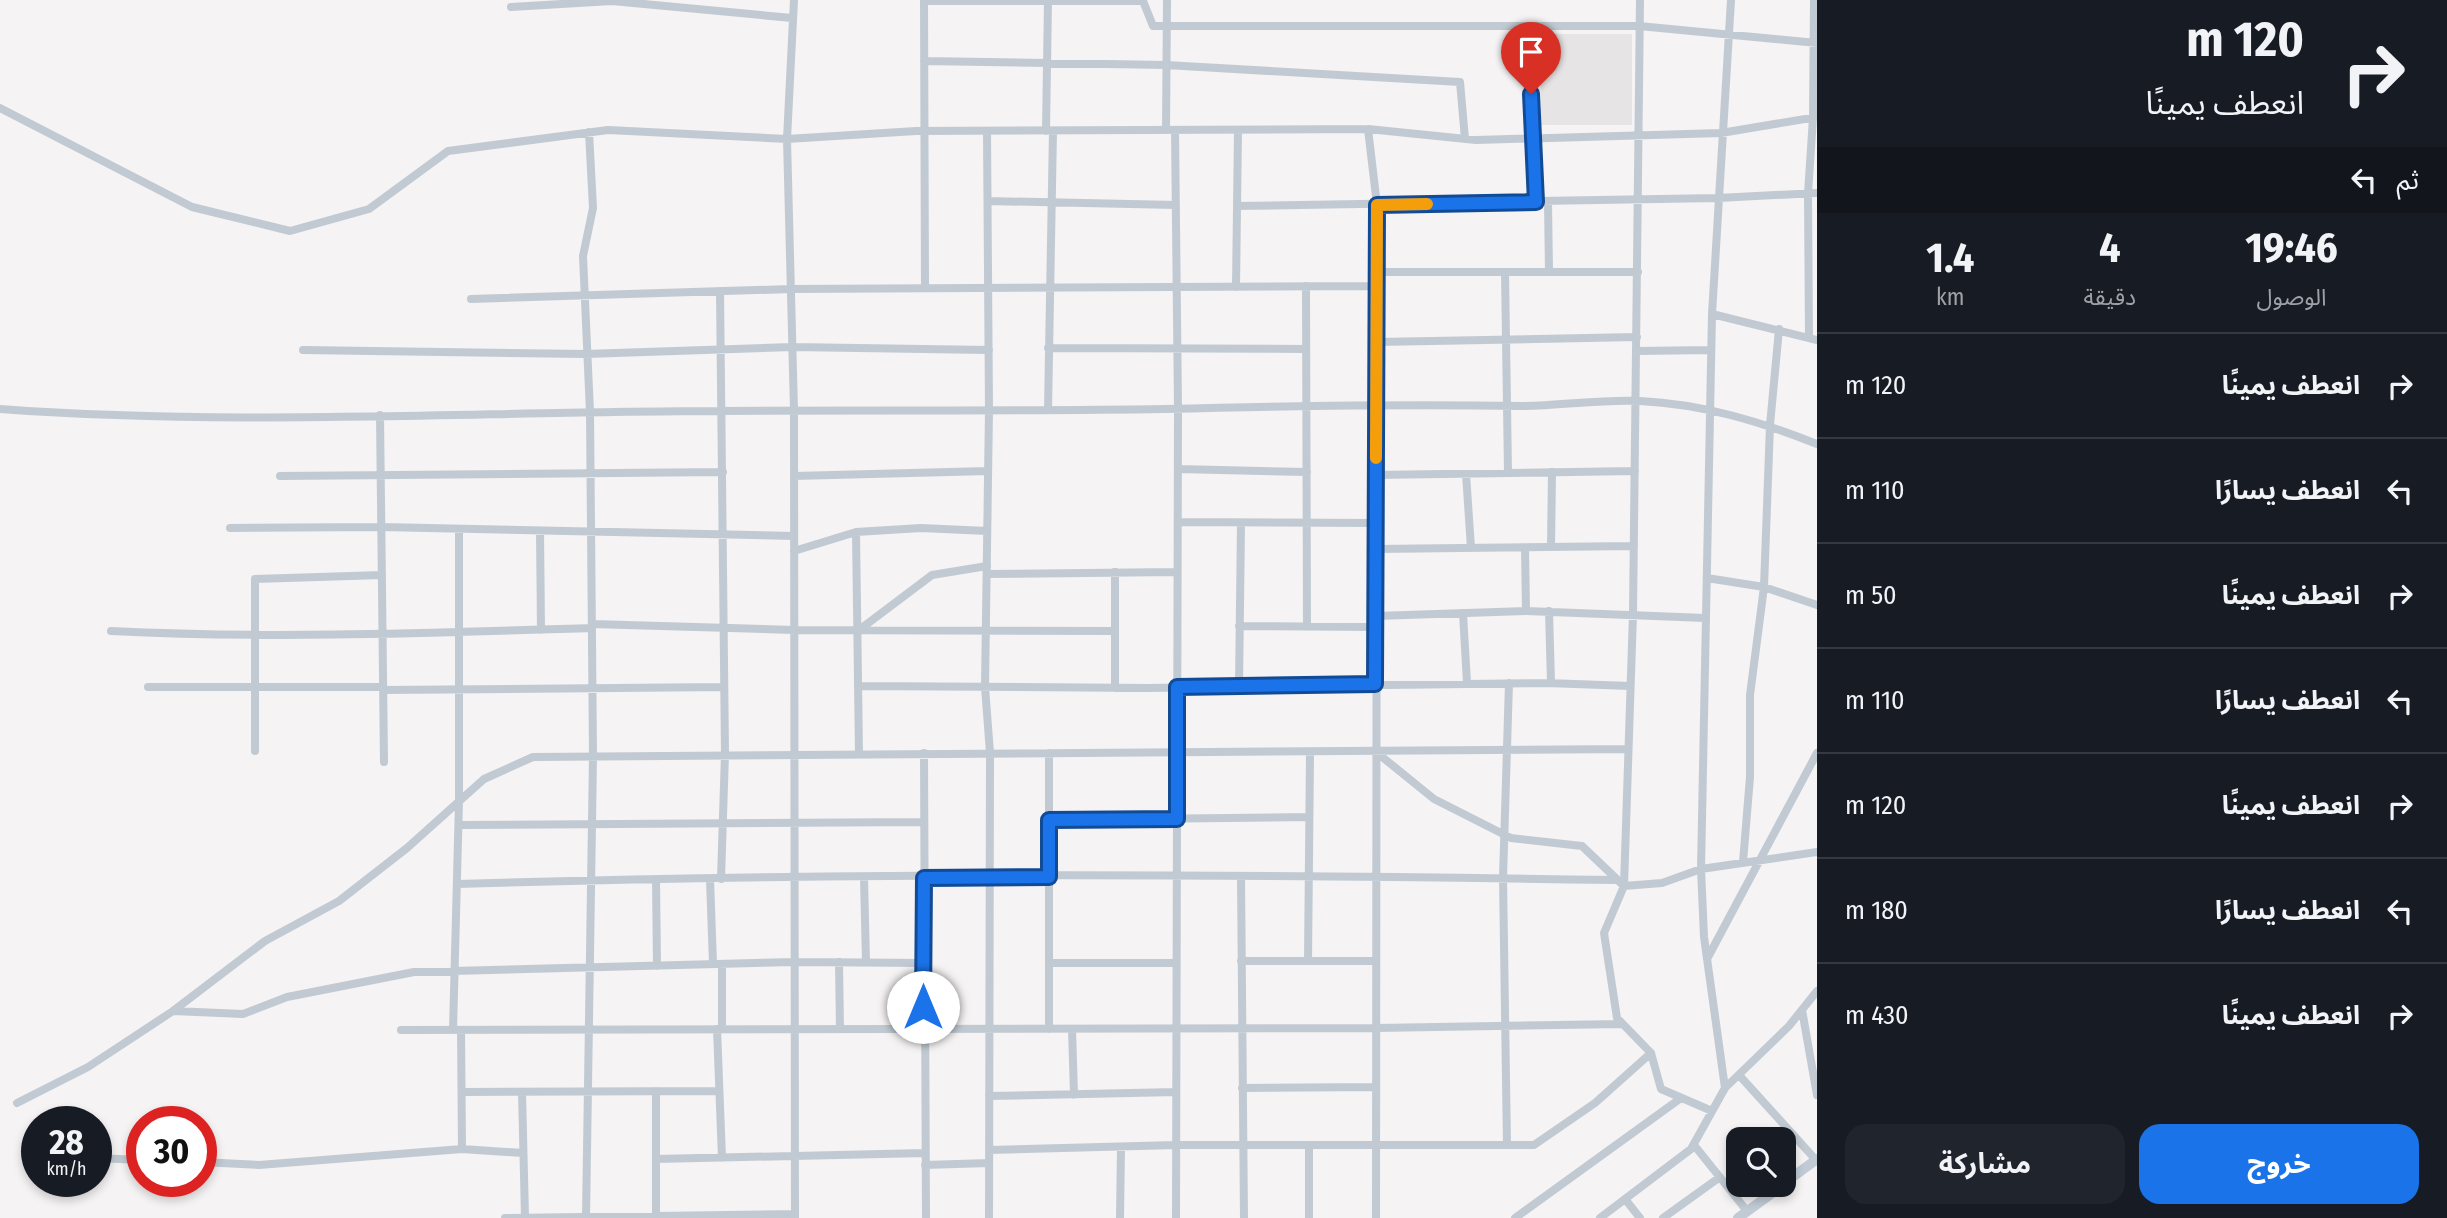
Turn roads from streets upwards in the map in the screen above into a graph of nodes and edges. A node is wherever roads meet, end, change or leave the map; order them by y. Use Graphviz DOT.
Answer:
graph roads {
  1 [pos="1167,0"];
  2 [pos="1640,0"];
  3 [pos="1731,0"];
  4 [pos="1814,0"];
  5 [pos="793,1"];
  6 [pos="924,1"];
  7 [pos="1048,1"];
  8 [pos="510,7"];
  9 [pos="792,18"];
  10 [pos="1167,26"];
  11 [pos="1529,26"];
  12 [pos="1639,26"];
  13 [pos="1731,34"];
  14 [pos="1815,43"];
  15 [pos="924,61"];
  16 [pos="1047,63"];
  17 [pos="1166,65"];
  18 [pos="0,108"];
  19 [pos="1815,118"];
  20 [pos="1368,129"];
  21 [pos="1171,130"];
  22 [pos="1237,130"];
  23 [pos="923,131"];
  24 [pos="987,131"];
  25 [pos="1049,131"];
  26 [pos="589,132"];
  27 [pos="1721,133"];
  28 [pos="1638,137"];
  29 [pos="787,139"];
  30 [pos="1465,139"];
  31 [pos="1532,139"];
  32 [pos="1813,193"];
  33 [pos="1718,198"];
  34 [pos="1638,200"];
  35 [pos="988,201"];
  36 [pos="1051,202"];
  37 [pos="1536,202"];
  38 [pos="1548,202"];
  39 [pos="1176,205"];
  40 [pos="1377,205"];
  41 [pos="1237,206"];
  42 [pos="1377,272"];
  43 [pos="1505,272"];
  44 [pos="1549,272"];
  45 [pos="1638,272"];
  46 [pos="1176,286"];
  47 [pos="1236,286"];
  48 [pos="1306,286"];
  49 [pos="1377,286"];
  50 [pos="988,287"];
  51 [pos="1048,287"];
  52 [pos="925,288"];
  53 [pos="791,289"];
  54 [pos="720,291"];
  55 [pos="583,295"];
  56 [pos="471,299"];
  57 [pos="1712,314"];
  58 [pos="1779,329"];
  59 [pos="1637,337"];
  60 [pos="1506,339"];
  61 [pos="1813,339"];
  62 [pos="1377,342"];
  63 [pos="792,346"];
  64 [pos="1048,348"];
  65 [pos="1177,348"];
  66 [pos="1306,348"];
  67 [pos="721,349"];
  68 [pos="303,350"];
  69 [pos="989,350"];
  70 [pos="1711,350"];
  71 [pos="1637,351"];
  72 [pos="586,354"];
  73 [pos="1636,400"];
  74 [pos="1377,404"];
  75 [pos="1306,406"];
  76 [pos="1507,406"];
  77 [pos="1178,408"];
  78 [pos="1709,408"];
  79 [pos="0,409"];
  80 [pos="722,410"];
  81 [pos="794,410"];
  82 [pos="989,410"];
  83 [pos="1048,410"];
  84 [pos="590,412"];
  85 [pos="380,415"];
  86 [pos="1770,425"];
  87 [pos="1817,444"];
  88 [pos="1178,469"];
  89 [pos="988,471"];
  90 [pos="1635,471"];
  91 [pos="723,472"];
  92 [pos="1307,472"];
  93 [pos="1552,472"];
  94 [pos="1508,473"];
  95 [pos="590,474"];
  96 [pos="1466,474"];
  97 [pos="1376,475"];
  98 [pos="280,476"];
  99 [pos="794,476"];
  100 [pos="380,477"];
  101 [pos="1178,522"];
  102 [pos="1241,523"];
  103 [pos="1307,523"];
  104 [pos="1376,523"];
  105 [pos="381,527"];
  106 [pos="230,528"];
  107 [pos="459,529"];
  108 [pos="540,531"];
  109 [pos="856,531"];
  110 [pos="987,531"];
  111 [pos="591,533"];
  112 [pos="723,535"];
  113 [pos="794,536"];
  114 [pos="1634,546"];
  115 [pos="1552,547"];
  116 [pos="1471,548"];
  117 [pos="1525,548"];
  118 [pos="1376,549"];
  119 [pos="794,551"];
  120 [pos="987,570"];
  121 [pos="1115,572"];
  122 [pos="1177,572"];
  123 [pos="382,575"];
  124 [pos="1707,578"];
  125 [pos="1764,587"];
  126 [pos="1817,605"];
  127 [pos="1525,611"];
  128 [pos="1549,611"];
  129 [pos="1463,613"];
  130 [pos="1633,614"];
  131 [pos="1376,615"];
  132 [pos="1705,618"];
  133 [pos="592,626"];
  134 [pos="1240,626"];
  135 [pos="1307,626"];
  136 [pos="1376,626"];
  137 [pos="724,628"];
  138 [pos="541,630"];
  139 [pos="794,630"];
  140 [pos="859,630"];
  141 [pos="111,631"];
  142 [pos="1115,631"];
  143 [pos="461,632"];
  144 [pos="986,632"];
  145 [pos="383,634"];
  146 [pos="255,635"];
  147 [pos="1467,683"];
  148 [pos="1509,683"];
  149 [pos="1550,683"];
  150 [pos="1375,684"];
  151 [pos="860,686"];
  152 [pos="1239,686"];
  153 [pos="1630,686"];
  154 [pos="148,687"];
  155 [pos="255,687"];
  156 [pos="724,687"];
  157 [pos="985,687"];
  158 [pos="1177,687"];
  159 [pos="383,688"];
  160 [pos="592,688"];
  161 [pos="1115,688"];
  162 [pos="461,689"];
  163 [pos="1628,749"];
  164 [pos="1507,750"];
  165 [pos="255,751"];
  166 [pos="1310,752"];
  167 [pos="1376,752"];
  168 [pos="1817,752"];
  169 [pos="924,753"];
  170 [pos="990,753"];
  171 [pos="1049,753"];
  172 [pos="1177,753"];
  173 [pos="725,754"];
  174 [pos="794,754"];
  175 [pos="859,754"];
  176 [pos="593,756"];
  177 [pos="384,762"];
  178 [pos="459,801"];
  179 [pos="1309,817"];
  180 [pos="1177,819"];
  181 [pos="1049,820"];
  182 [pos="924,821"];
  183 [pos="723,822"];
  184 [pos="794,822"];
  185 [pos="459,824"];
  186 [pos="592,824"];
  187 [pos="1504,835"];
  188 [pos="1817,852"];
  189 [pos="1761,859"];
  190 [pos="1743,862"];
  191 [pos="1701,869"];
  192 [pos="990,877"];
  193 [pos="1049,877"];
  194 [pos="1177,877"];
  195 [pos="1241,877"];
  196 [pos="1309,877"];
  197 [pos="1376,877"];
  198 [pos="794,878"];
  199 [pos="864,878"];
  200 [pos="924,878"];
  201 [pos="1503,878"];
  202 [pos="710,879"];
  203 [pos="721,879"];
  204 [pos="591,880"];
  205 [pos="656,880"];
  206 [pos="1620,883"];
  207 [pos="457,884"];
  208 [pos="1707,959"];
  209 [pos="1241,961"];
  210 [pos="1308,961"];
  211 [pos="1376,961"];
  212 [pos="794,962"];
  213 [pos="839,962"];
  214 [pos="866,962"];
  215 [pos="923,963"];
  216 [pos="1049,963"];
  217 [pos="1176,963"];
  218 [pos="717,964"];
  219 [pos="657,966"];
  220 [pos="590,968"];
  221 [pos="455,971"];
  222 [pos="1817,991"];
  223 [pos="1802,1010"];
  224 [pos="173,1011"];
  225 [pos="1622,1024"];
  226 [pos="1505,1026"];
  227 [pos="1176,1028"];
  228 [pos="1241,1028"];
  229 [pos="1376,1028"];
  230 [pos="589,1029"];
  231 [pos="719,1029"];
  232 [pos="923,1029"];
  233 [pos="990,1029"];
  234 [pos="1049,1029"];
  235 [pos="1072,1029"];
  236 [pos="401,1030"];
  237 [pos="457,1030"];
  238 [pos="794,1030"];
  239 [pos="840,1030"];
  240 [pos="1651,1053"];
  241 [pos="1739,1075"];
  242 [pos="1376,1087"];
  243 [pos="1242,1088"];
  244 [pos="1725,1088"];
  245 [pos="587,1091"];
  246 [pos="656,1091"];
  247 [pos="719,1091"];
  248 [pos="461,1092"];
  249 [pos="522,1092"];
  250 [pos="1176,1093"];
  251 [pos="1073,1095"];
  252 [pos="1817,1095"];
  253 [pos="989,1096"];
  254 [pos="1681,1098"];
  255 [pos="17,1103"];
  256 [pos="1712,1111"];
  257 [pos="1176,1145"];
  258 [pos="1243,1145"];
  259 [pos="1309,1145"];
  260 [pos="1376,1145"];
  261 [pos="1507,1145"];
  262 [pos="1694,1145"];
  263 [pos="1121,1147"];
  264 [pos="462,1149"];
  265 [pos="989,1150"];
  266 [pos="523,1153"];
  267 [pos="925,1153"];
  268 [pos="722,1158"];
  269 [pos="795,1158"];
  270 [pos="656,1159"];
  271 [pos="1817,1160"];
  272 [pos="217,1163"];
  273 [pos="989,1163"];
  274 [pos="925,1165"];
  275 [pos="1796,1175"];
  276 [pos="1720,1177"];
  277 [pos="1766,1197"];
  278 [pos="1625,1199"];
  279 [pos="1743,1215"];
  280 [pos="795,1216"];
  281 [pos="525,1217"];
  282 [pos="586,1217"];
  283 [pos="656,1217"];
  284 [pos="505,1218"];
  285 [pos="926,1218"];
  286 [pos="989,1218"];
  287 [pos="1120,1218"];
  288 [pos="1176,1218"];
  289 [pos="1244,1218"];
  290 [pos="1309,1218"];
  291 [pos="1376,1218"];
  292 [pos="1515,1218"];
  293 [pos="1600,1218"];
  294 [pos="1640,1218"];
  295 [pos="1663,1218"];
  1 -- 10 [label="street"];
  2 -- 12 [label="street"];
  3 -- 13 [label="street"];
  4 -- 14 [label="street"];
  5 -- 9 [label="street"];
  6 -- 7 [label="street"];
  6 -- 15 [label="street"];
  7 -- 10 [label="street"];
  7 -- 16 [label="street"];
  8 -- 9 [label="street"];
  9 -- 29 [label="street"];
  10 -- 11 [label="street"];
  10 -- 17 [label="street"];
  11 -- 12 [label="street"];
  11 -- 31 [label="street"];
  12 -- 13 [label="street"];
  12 -- 28 [label="street"];
  13 -- 14 [label="street"];
  13 -- 27 [label="street"];
  14 -- 19 [label="street"];
  15 -- 16 [label="street"];
  15 -- 23 [label="street"];
  16 -- 17 [label="street"];
  16 -- 25 [label="street"];
  17 -- 21 [label="street"];
  17 -- 30 [label="street"];
  18 -- 26 [label="street"];
  19 -- 27 [label="street"];
  19 -- 32 [label="street"];
  20 -- 22 [label="street"];
  20 -- 30 [label="street"];
  20 -- 40 [label="street"];
  21 -- 22 [label="street"];
  21 -- 25 [label="street"];
  21 -- 39 [label="street"];
  22 -- 41 [label="street"];
  23 -- 24 [label="street"];
  23 -- 29 [label="street"];
  23 -- 52 [label="street"];
  24 -- 25 [label="street"];
  24 -- 35 [label="street"];
  25 -- 36 [label="street"];
  26 -- 29 [label="street"];
  26 -- 55 [label="street"];
  27 -- 28 [label="street"];
  27 -- 33 [label="street"];
  28 -- 31 [label="street"];
  28 -- 34 [label="street"];
  29 -- 53 [label="street"];
  30 -- 31 [label="street"];
  31 -- 37 [label="street"];
  32 -- 33 [label="street"];
  32 -- 61 [label="street"];
  33 -- 34 [label="street"];
  33 -- 57 [label="street"];
  34 -- 38 [label="street"];
  34 -- 45 [label="street"];
  35 -- 36 [label="street"];
  35 -- 50 [label="street"];
  36 -- 39 [label="street"];
  36 -- 51 [label="street"];
  37 -- 38 [label="street"];
  37 -- 40 [label="street"];
  38 -- 44 [label="street"];
  39 -- 46 [label="street"];
  40 -- 41 [label="street"];
  40 -- 42 [label="street"];
  41 -- 47 [label="street"];
  42 -- 43 [label="street"];
  42 -- 49 [label="street"];
  43 -- 44 [label="street"];
  43 -- 60 [label="street"];
  44 -- 45 [label="street"];
  45 -- 59 [label="street"];
  46 -- 47 [label="street"];
  46 -- 51 [label="street"];
  46 -- 65 [label="street"];
  47 -- 48 [label="street"];
  48 -- 49 [label="street"];
  48 -- 66 [label="street"];
  49 -- 62 [label="street"];
  50 -- 51 [label="street"];
  50 -- 52 [label="street"];
  50 -- 69 [label="street"];
  51 -- 64 [label="street"];
  52 -- 53 [label="street"];
  53 -- 54 [label="street"];
  53 -- 63 [label="street"];
  54 -- 55 [label="street"];
  54 -- 67 [label="street"];
  55 -- 56 [label="street"];
  55 -- 72 [label="street"];
  57 -- 58 [label="street"];
  57 -- 70 [label="street"];
  58 -- 61 [label="street"];
  58 -- 86 [label="street"];
  59 -- 60 [label="street"];
  59 -- 71 [label="street"];
  60 -- 62 [label="street"];
  60 -- 76 [label="street"];
  62 -- 74 [label="street"];
  63 -- 67 [label="street"];
  63 -- 69 [label="street"];
  63 -- 81 [label="street"];
  64 -- 65 [label="street"];
  64 -- 83 [label="street"];
  65 -- 66 [label="street"];
  65 -- 77 [label="street"];
  66 -- 75 [label="street"];
  67 -- 72 [label="street"];
  67 -- 80 [label="street"];
  68 -- 72 [label="street"];
  69 -- 82 [label="street"];
  70 -- 71 [label="street"];
  70 -- 78 [label="street"];
  71 -- 73 [label="street"];
  72 -- 84 [label="street"];
  73 -- 76 [label="street"];
  73 -- 78 [label="street"];
  73 -- 90 [label="street"];
  74 -- 75 [label="street"];
  74 -- 76 [label="street"];
  74 -- 97 [label="street"];
  75 -- 77 [label="street"];
  75 -- 92 [label="street"];
  76 -- 94 [label="street"];
  77 -- 83 [label="street"];
  77 -- 88 [label="street"];
  78 -- 86 [label="street"];
  78 -- 124 [label="street"];
  79 -- 85 [label="street"];
  80 -- 81 [label="street"];
  80 -- 84 [label="street"];
  80 -- 91 [label="street"];
  81 -- 82 [label="street"];
  81 -- 99 [label="street"];
  82 -- 83 [label="street"];
  82 -- 89 [label="street"];
  84 -- 85 [label="street"];
  84 -- 95 [label="street"];
  85 -- 100 [label="street"];
  86 -- 87 [label="street"];
  86 -- 125 [label="street"];
  88 -- 92 [label="street"];
  88 -- 101 [label="street"];
  89 -- 99 [label="street"];
  89 -- 110 [label="street"];
  90 -- 93 [label="street"];
  90 -- 114 [label="street"];
  91 -- 95 [label="street"];
  91 -- 112 [label="street"];
  92 -- 103 [label="street"];
  93 -- 94 [label="street"];
  93 -- 115 [label="street"];
  94 -- 96 [label="street"];
  95 -- 100 [label="street"];
  95 -- 111 [label="street"];
  96 -- 97 [label="street"];
  96 -- 116 [label="street"];
  97 -- 104 [label="street"];
  98 -- 100 [label="street"];
  99 -- 113 [label="street"];
  100 -- 105 [label="street"];
  101 -- 102 [label="street"];
  101 -- 122 [label="street"];
  102 -- 103 [label="street"];
  102 -- 134 [label="street"];
  103 -- 104 [label="street"];
  103 -- 135 [label="street"];
  104 -- 118 [label="street"];
  105 -- 106 [label="street"];
  105 -- 107 [label="street"];
  105 -- 123 [label="street"];
  107 -- 108 [label="street"];
  107 -- 143 [label="street"];
  108 -- 111 [label="street"];
  108 -- 138 [label="street"];
  109 -- 110 [label="street"];
  109 -- 119 [label="street"];
  109 -- 140 [label="street"];
  110 -- 120 [label="street"];
  111 -- 112 [label="street"];
  111 -- 133 [label="street"];
  112 -- 113 [label="street"];
  112 -- 137 [label="street"];
  113 -- 119 [label="street"];
  114 -- 115 [label="street"];
  114 -- 130 [label="street"];
  115 -- 117 [label="street"];
  116 -- 117 [label="street"];
  116 -- 118 [label="street"];
  117 -- 127 [label="street"];
  118 -- 131 [label="street"];
  119 -- 139 [label="street"];
  120 -- 121 [label="street"];
  120 -- 140 [label="street"];
  120 -- 144 [label="street"];
  121 -- 122 [label="street"];
  121 -- 142 [label="street"];
  122 -- 158 [label="street"];
  123 -- 145 [label="street"];
  123 -- 146 [label="street"];
  124 -- 125 [label="street"];
  124 -- 132 [label="street"];
  125 -- 126 [label="street"];
  125 -- 190 [label="street"];
  127 -- 128 [label="street"];
  127 -- 129 [label="street"];
  128 -- 130 [label="street"];
  128 -- 149 [label="street"];
  129 -- 131 [label="street"];
  129 -- 147 [label="street"];
  130 -- 132 [label="street"];
  130 -- 153 [label="street"];
  131 -- 136 [label="street"];
  132 -- 191 [label="street"];
  133 -- 137 [label="street"];
  133 -- 138 [label="street"];
  133 -- 160 [label="street"];
  134 -- 135 [label="street"];
  134 -- 152 [label="street"];
  135 -- 136 [label="street"];
  136 -- 150 [label="street"];
  137 -- 139 [label="street"];
  137 -- 156 [label="street"];
  138 -- 143 [label="street"];
  139 -- 140 [label="street"];
  139 -- 174 [label="street"];
  140 -- 144 [label="street"];
  140 -- 151 [label="street"];
  141 -- 146 [label="street"];
  142 -- 144 [label="street"];
  142 -- 161 [label="street"];
  143 -- 145 [label="street"];
  143 -- 162 [label="street"];
  144 -- 157 [label="street"];
  145 -- 146 [label="street"];
  145 -- 159 [label="street"];
  146 -- 155 [label="street"];
  147 -- 148 [label="street"];
  147 -- 150 [label="street"];
  148 -- 149 [label="street"];
  148 -- 164 [label="street"];
  149 -- 153 [label="street"];
  150 -- 152 [label="street"];
  150 -- 167 [label="street"];
  151 -- 157 [label="street"];
  151 -- 175 [label="street"];
  152 -- 158 [label="street"];
  153 -- 163 [label="street"];
  154 -- 155 [label="street"];
  155 -- 159 [label="street"];
  155 -- 165 [label="street"];
  156 -- 160 [label="street"];
  156 -- 173 [label="street"];
  157 -- 161 [label="street"];
  157 -- 170 [label="street"];
  158 -- 161 [label="street"];
  158 -- 172 [label="street"];
  159 -- 162 [label="street"];
  159 -- 177 [label="street"];
  160 -- 162 [label="street"];
  160 -- 176 [label="street"];
  162 -- 178 [label="street"];
  163 -- 164 [label="street"];
  163 -- 206 [label="street"];
  164 -- 167 [label="street"];
  164 -- 187 [label="street"];
  166 -- 167 [label="street"];
  166 -- 172 [label="street"];
  166 -- 179 [label="street"];
  167 -- 187 [label="street"];
  167 -- 197 [label="street"];
  168 -- 189 [label="street"];
  169 -- 170 [label="street"];
  169 -- 175 [label="street"];
  169 -- 182 [label="street"];
  170 -- 171 [label="street"];
  170 -- 192 [label="street"];
  171 -- 172 [label="street"];
  171 -- 181 [label="street"];
  172 -- 180 [label="street"];
  173 -- 174 [label="street"];
  173 -- 176 [label="street"];
  173 -- 183 [label="street"];
  174 -- 175 [label="street"];
  174 -- 184 [label="street"];
  176 -- 178 [label="street"];
  176 -- 186 [label="street"];
  178 -- 185 [label="street"];
  178 -- 224 [label="street"];
  179 -- 180 [label="street"];
  179 -- 196 [label="street"];
  180 -- 181 [label="street"];
  180 -- 194 [label="street"];
  181 -- 193 [label="street"];
  182 -- 184 [label="street"];
  182 -- 200 [label="street"];
  183 -- 184 [label="street"];
  183 -- 186 [label="street"];
  183 -- 203 [label="street"];
  184 -- 198 [label="street"];
  185 -- 186 [label="street"];
  185 -- 207 [label="street"];
  186 -- 204 [label="street"];
  187 -- 201 [label="street"];
  187 -- 206 [label="street"];
  188 -- 189 [label="street"];
  189 -- 190 [label="street"];
  189 -- 208 [label="street"];
  190 -- 191 [label="street"];
  191 -- 206 [label="street"];
  191 -- 208 [label="street"];
  192 -- 193 [label="street"];
  192 -- 200 [label="street"];
  192 -- 233 [label="street"];
  193 -- 194 [label="street"];
  193 -- 216 [label="street"];
  194 -- 195 [label="street"];
  194 -- 217 [label="street"];
  195 -- 196 [label="street"];
  195 -- 209 [label="street"];
  196 -- 197 [label="street"];
  196 -- 210 [label="street"];
  197 -- 201 [label="street"];
  197 -- 211 [label="street"];
  198 -- 199 [label="street"];
  198 -- 203 [label="street"];
  198 -- 212 [label="street"];
  199 -- 200 [label="street"];
  199 -- 214 [label="street"];
  200 -- 215 [label="street"];
  201 -- 206 [label="street"];
  201 -- 226 [label="street"];
  202 -- 203 [label="street"];
  202 -- 205 [label="street"];
  202 -- 218 [label="street"];
  204 -- 205 [label="street"];
  204 -- 207 [label="street"];
  204 -- 220 [label="street"];
  205 -- 219 [label="street"];
  206 -- 225 [label="street"];
  207 -- 221 [label="street"];
  208 -- 244 [label="street"];
  209 -- 210 [label="street"];
  209 -- 228 [label="street"];
  210 -- 211 [label="street"];
  211 -- 229 [label="street"];
  212 -- 213 [label="street"];
  212 -- 218 [label="street"];
  212 -- 238 [label="street"];
  213 -- 214 [label="street"];
  213 -- 239 [label="street"];
  214 -- 215 [label="street"];
  215 -- 232 [label="street"];
  216 -- 217 [label="street"];
  216 -- 234 [label="street"];
  217 -- 227 [label="street"];
  218 -- 219 [label="street"];
  218 -- 231 [label="street"];
  219 -- 220 [label="street"];
  220 -- 221 [label="street"];
  220 -- 230 [label="street"];
  221 -- 224 [label="street"];
  221 -- 237 [label="street"];
  222 -- 223 [label="street"];
  223 -- 241 [label="street"];
  223 -- 252 [label="street"];
  224 -- 255 [label="street"];
  225 -- 226 [label="street"];
  225 -- 240 [label="street"];
  226 -- 229 [label="street"];
  226 -- 261 [label="street"];
  227 -- 228 [label="street"];
  227 -- 235 [label="street"];
  227 -- 250 [label="street"];
  228 -- 229 [label="street"];
  228 -- 243 [label="street"];
  229 -- 242 [label="street"];
  230 -- 231 [label="street"];
  230 -- 237 [label="street"];
  230 -- 245 [label="street"];
  231 -- 238 [label="street"];
  231 -- 247 [label="street"];
  232 -- 233 [label="street"];
  232 -- 239 [label="street"];
  232 -- 267 [label="street"];
  233 -- 234 [label="street"];
  233 -- 253 [label="street"];
  234 -- 235 [label="street"];
  235 -- 251 [label="street"];
  236 -- 237 [label="street"];
  237 -- 248 [label="street"];
  238 -- 239 [label="street"];
  238 -- 269 [label="street"];
  240 -- 254 [label="street"];
  240 -- 261 [label="street"];
  241 -- 244 [label="street"];
  241 -- 271 [label="street"];
  242 -- 243 [label="street"];
  242 -- 260 [label="street"];
  243 -- 258 [label="street"];
  244 -- 256 [label="street"];
  245 -- 246 [label="street"];
  245 -- 249 [label="street"];
  245 -- 282 [label="street"];
  246 -- 247 [label="street"];
  246 -- 270 [label="street"];
  247 -- 268 [label="street"];
  248 -- 249 [label="street"];
  248 -- 264 [label="street"];
  249 -- 266 [label="street"];
  250 -- 251 [label="street"];
  250 -- 257 [label="street"];
  251 -- 253 [label="street"];
  253 -- 265 [label="street"];
  254 -- 256 [label="street"];
  254 -- 292 [label="street"];
  256 -- 262 [label="street"];
  257 -- 258 [label="street"];
  257 -- 263 [label="street"];
  257 -- 288 [label="street"];
  258 -- 259 [label="street"];
  258 -- 289 [label="street"];
  259 -- 260 [label="street"];
  259 -- 290 [label="street"];
  260 -- 261 [label="street"];
  260 -- 291 [label="street"];
  262 -- 276 [label="street"];
  262 -- 278 [label="street"];
  263 -- 265 [label="street"];
  263 -- 287 [label="street"];
  264 -- 266 [label="street"];
  264 -- 272 [label="street"];
  265 -- 273 [label="street"];
  266 -- 281 [label="street"];
  267 -- 269 [label="street"];
  267 -- 274 [label="street"];
  268 -- 269 [label="street"];
  268 -- 270 [label="street"];
  269 -- 280 [label="street"];
  270 -- 283 [label="street"];
  271 -- 275 [label="street"];
  273 -- 274 [label="street"];
  273 -- 286 [label="street"];
  274 -- 285 [label="street"];
  276 -- 279 [label="street"];
  276 -- 295 [label="street"];
  277 -- 279 [label="street"];
  278 -- 293 [label="street"];
  278 -- 294 [label="street"];
  280 -- 283 [label="street"];
  281 -- 282 [label="street"];
  281 -- 284 [label="street"];
  282 -- 283 [label="street"];
}
